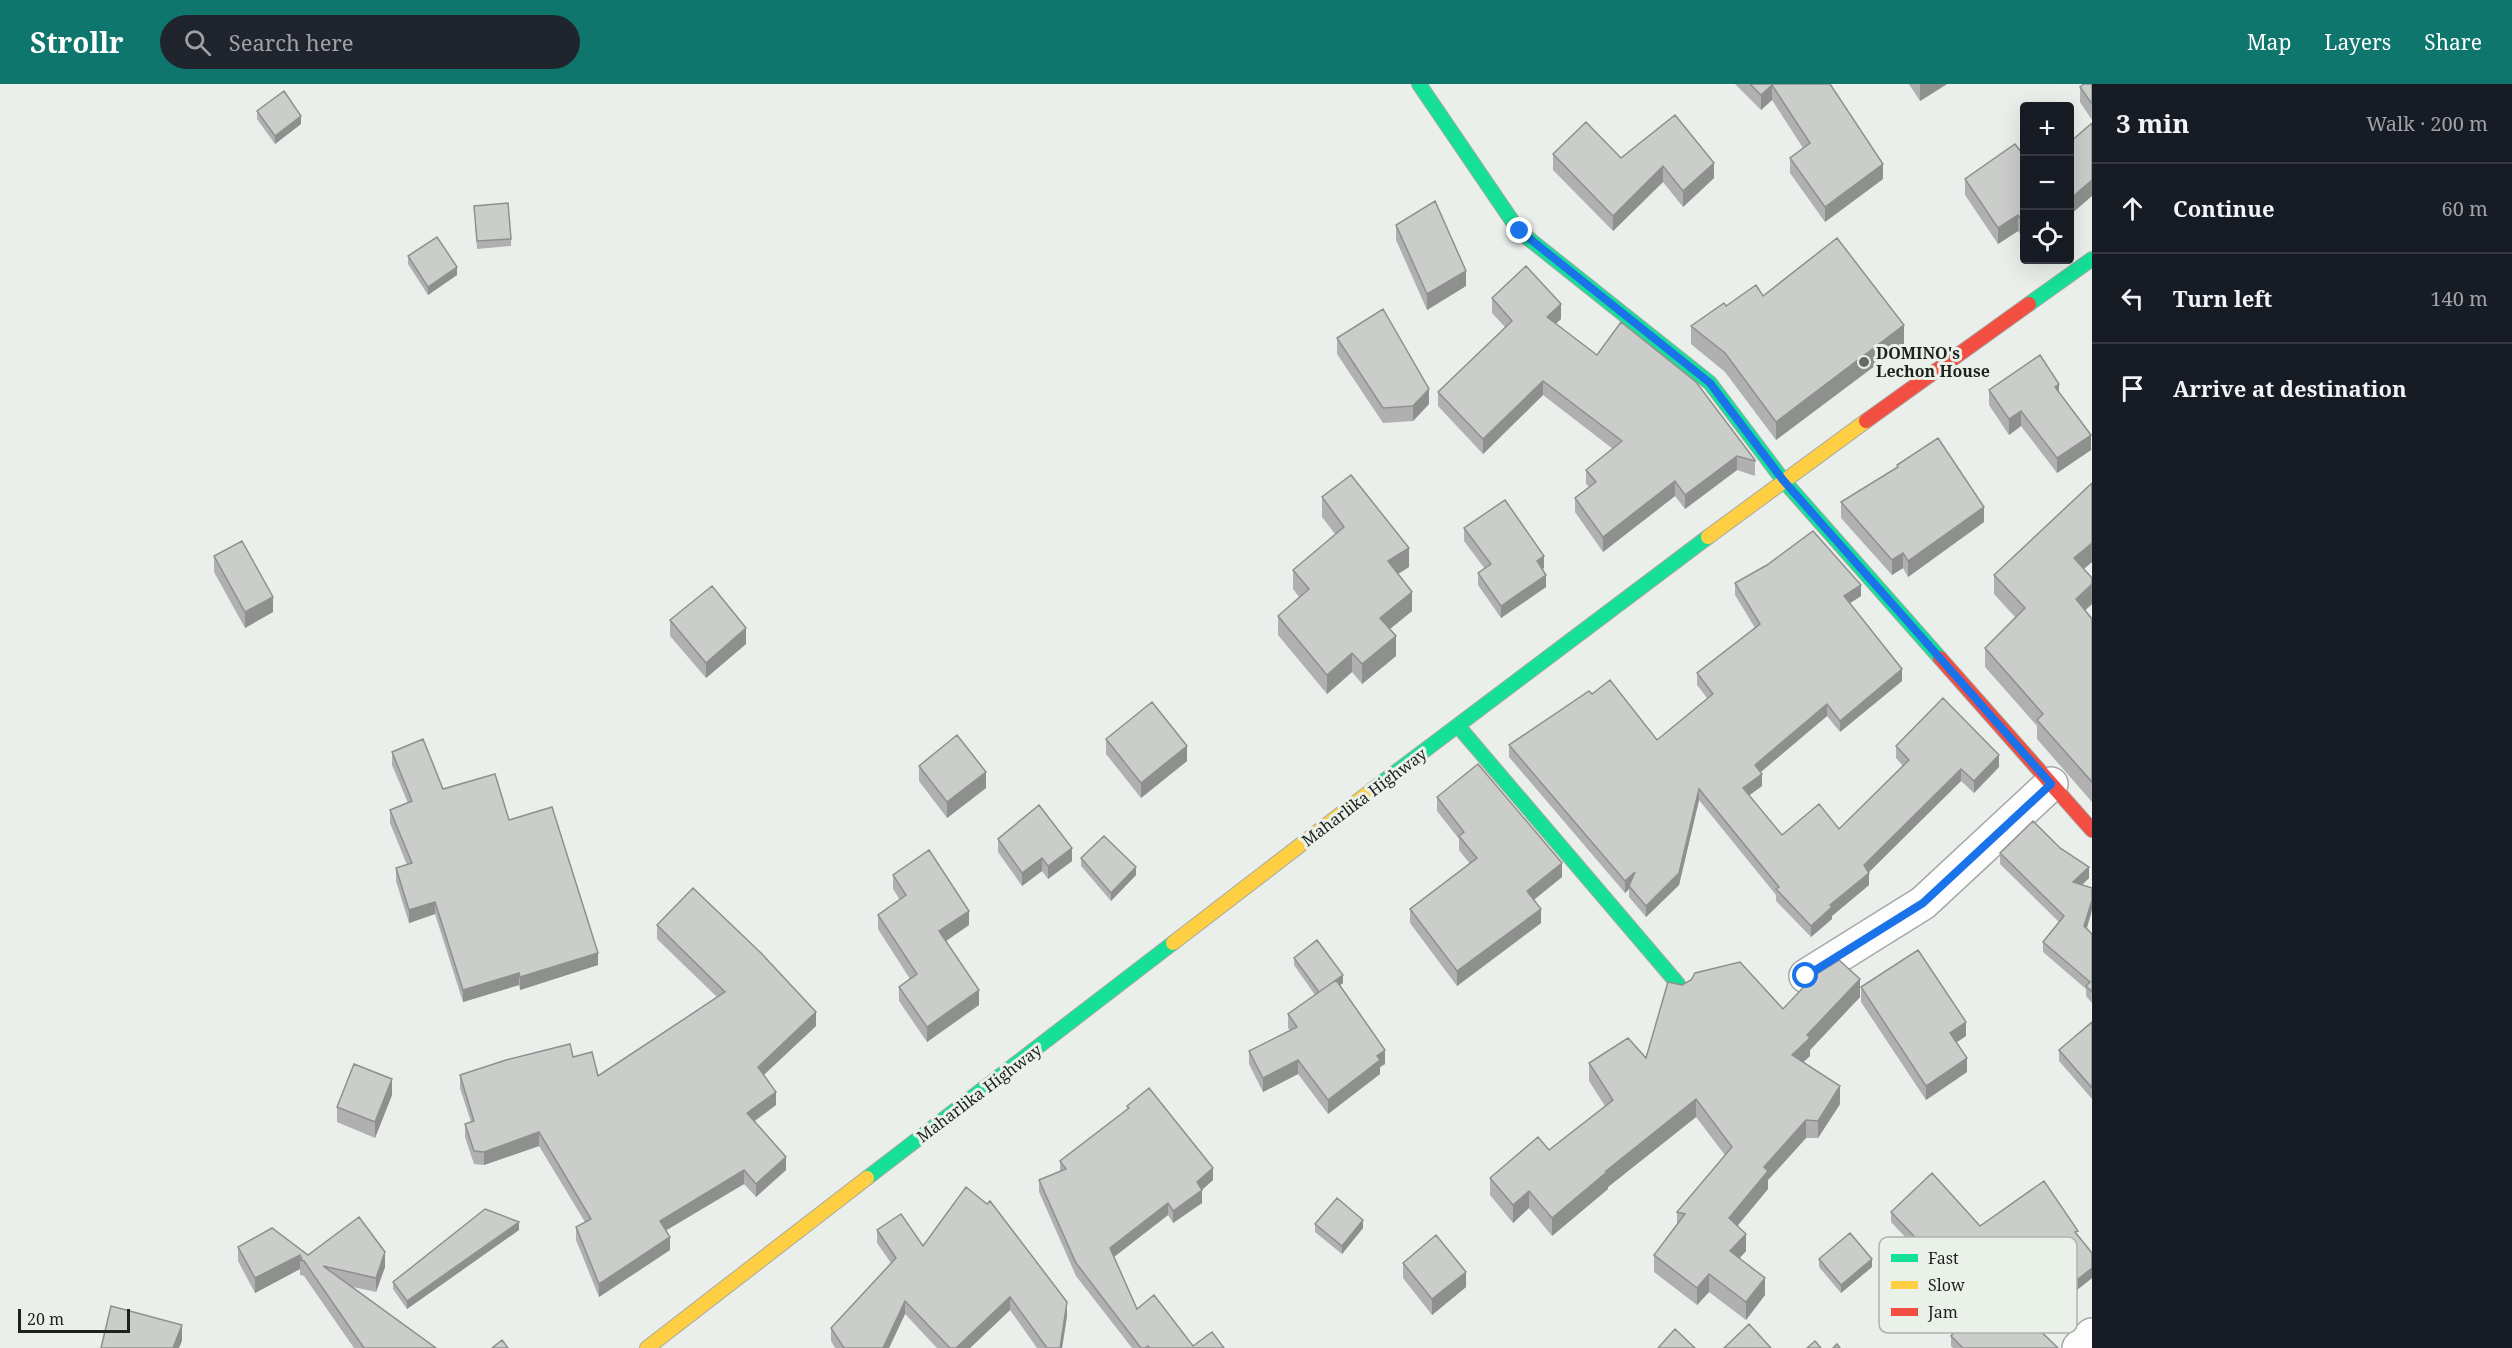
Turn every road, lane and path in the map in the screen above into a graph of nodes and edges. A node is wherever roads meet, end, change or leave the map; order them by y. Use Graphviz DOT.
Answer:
graph roads {
  1 [pos="1419,84"];
  2 [pos="2092,259"];
  3 [pos="1783,480"];
  4 [pos="1458,726"];
  5 [pos="2051,784"];
  6 [pos="2092,830"];
  7 [pos="1806,976"];
  8 [pos="1678,984"];
  9 [pos="2092,1335"];
  10 [pos="647,1348"];
  11 [pos="2079,1348"];
  1 -- 3 [label="main road"];
  2 -- 3 [label="main road, Maharlika Highway"];
  3 -- 4 [label="main road, Maharlika Highway"];
  3 -- 5 [label="main road"];
  4 -- 8 [label="main road"];
  4 -- 10 [label="main road, Maharlika Highway"];
  5 -- 6 [label="main road"];
  5 -- 7 [label="street"];
  9 -- 11 [label="street"];
}
